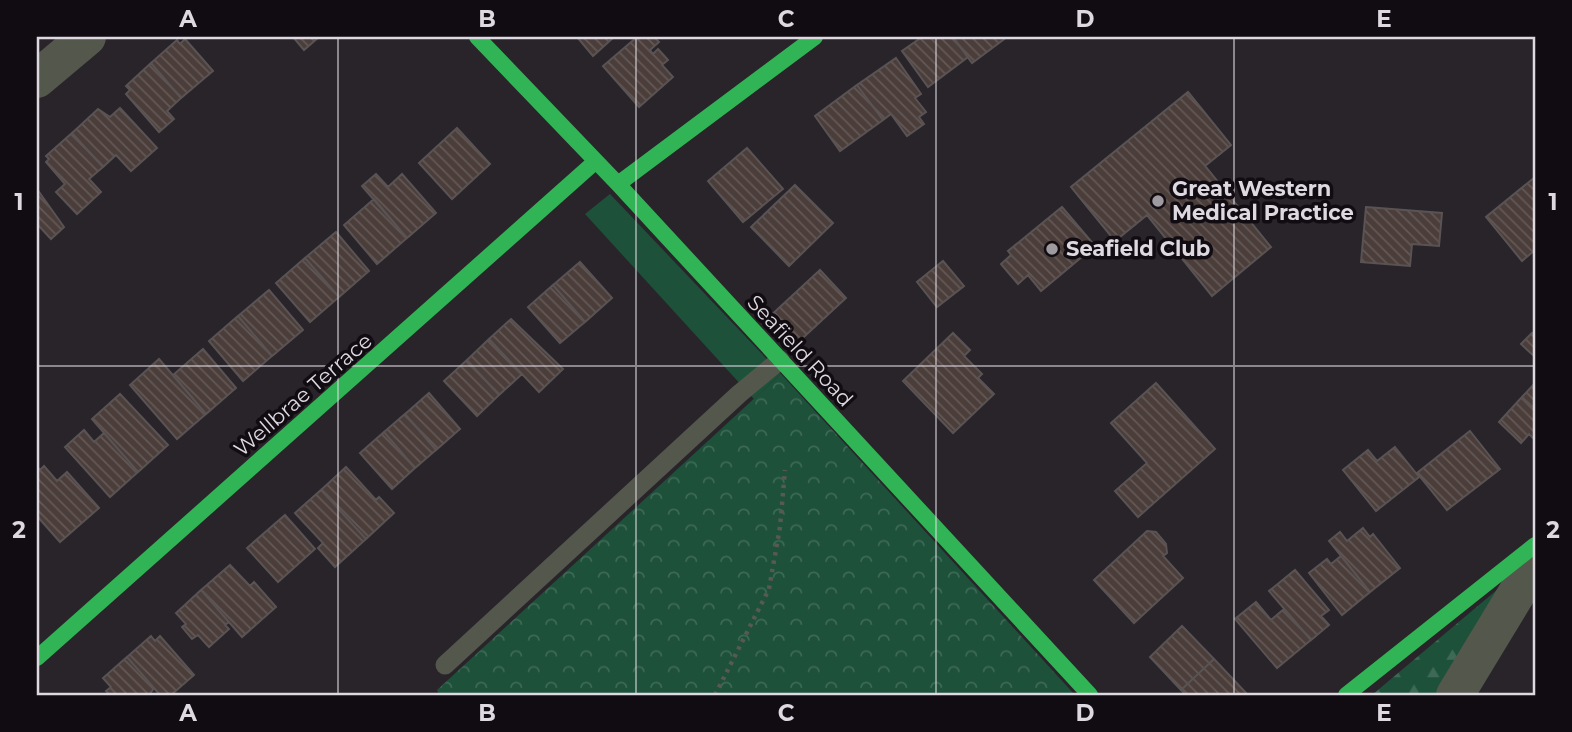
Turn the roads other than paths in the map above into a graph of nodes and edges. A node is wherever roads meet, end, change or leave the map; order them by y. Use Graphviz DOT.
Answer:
graph roads {
  1 [pos="87,37"];
  2 [pos="477,37"];
  3 [pos="815,37"];
  4 [pos="37,79"];
  5 [pos="596,161"];
  6 [pos="618,184"];
  7 [pos="780,360"];
  8 [pos="1535,545"];
  9 [pos="1535,563"];
  10 [pos="37,658"];
  11 [pos="445,665"];
  12 [pos="1090,695"];
  13 [pos="1346,695"];
  14 [pos="1455,695"];
  1 -- 4 [label="street"];
  2 -- 5 [label="street, Seafield Road"];
  3 -- 6 [label="street"];
  5 -- 6 [label="street, Seafield Road"];
  5 -- 10 [label="street, Wellbrae Terrace"];
  6 -- 7 [label="street, Seafield Road"];
  7 -- 11 [label="lane"];
  7 -- 12 [label="street, Seafield Road"];
  8 -- 13 [label="street"];
  9 -- 14 [label="street"];
}
